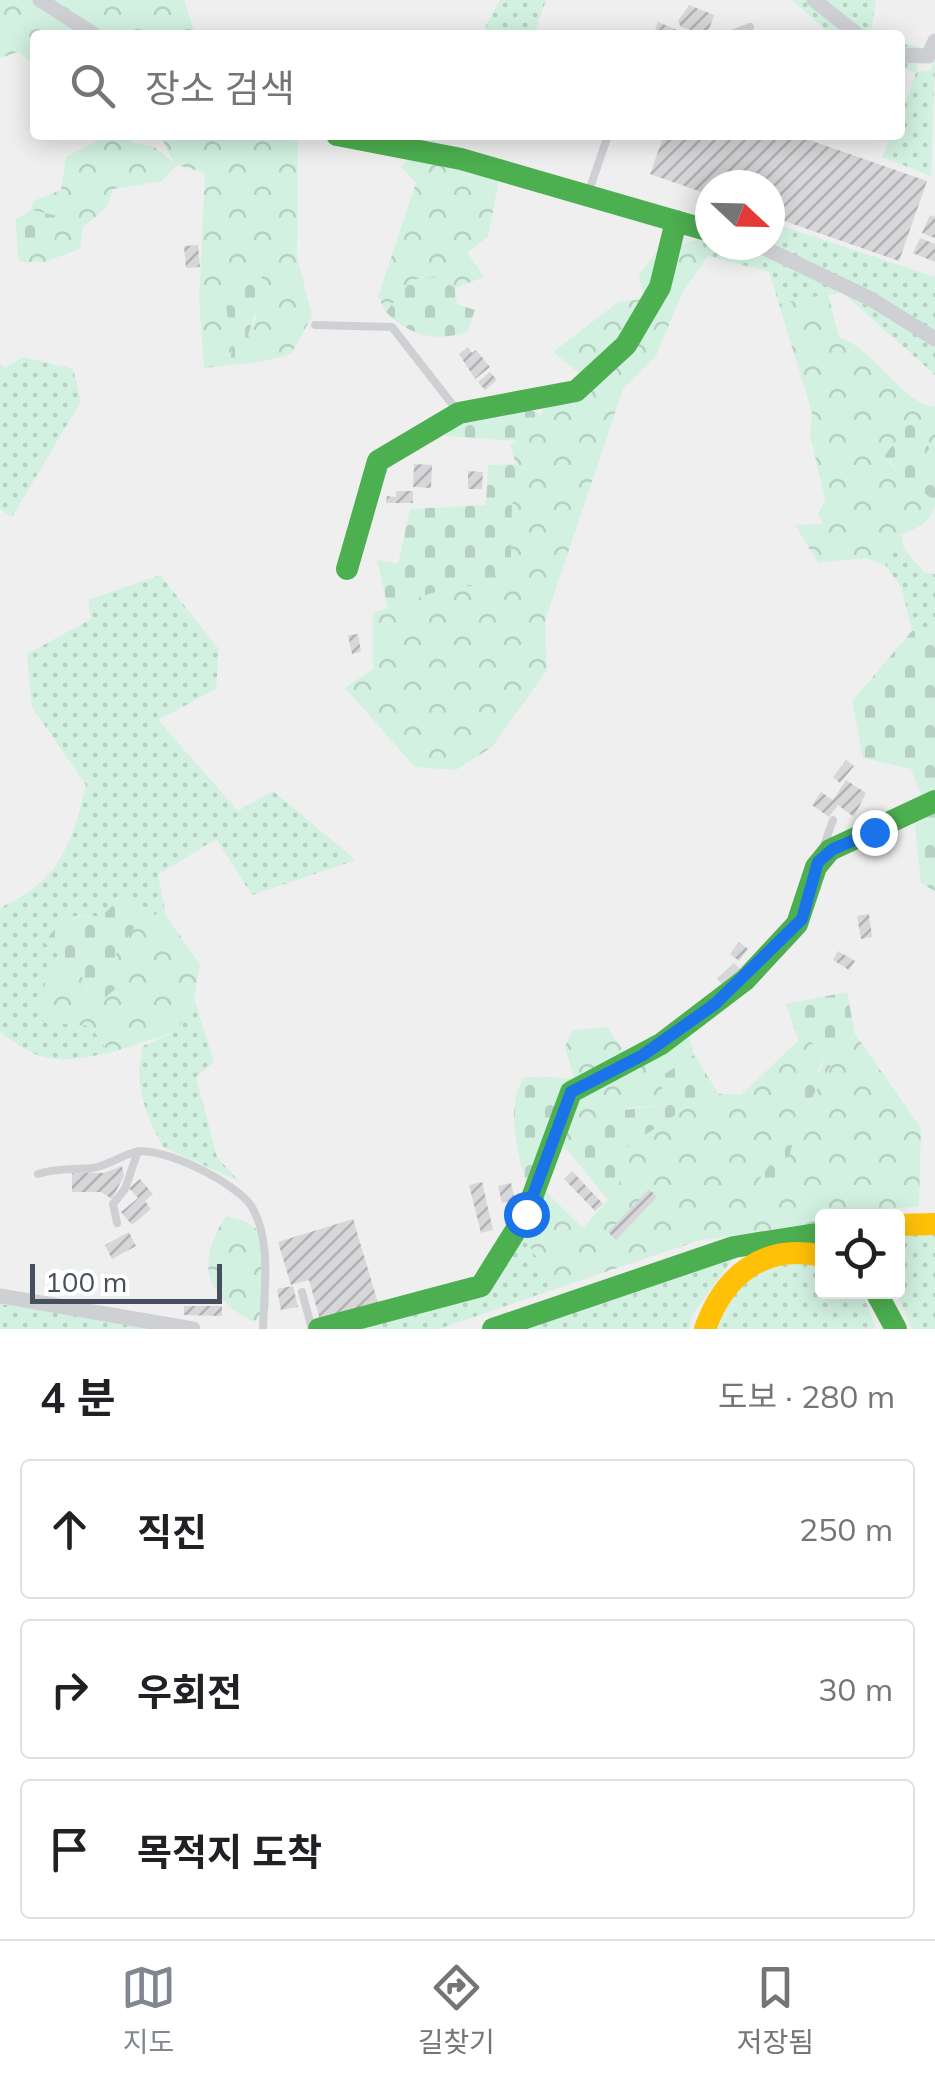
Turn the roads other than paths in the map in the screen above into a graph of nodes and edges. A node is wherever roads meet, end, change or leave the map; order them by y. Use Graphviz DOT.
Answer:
graph roads {
  1 [pos="40,0"];
  2 [pos="814,0"];
  3 [pos="750,27"];
  4 [pos="87,30"];
  5 [pos="742,30"];
  6 [pos="852,30"];
  7 [pos="935,41"];
  8 [pos="905,55"];
  9 [pos="362,140"];
  10 [pos="606,140"];
  11 [pos="587,196"];
  12 [pos="676,221"];
  13 [pos="695,227"];
  14 [pos="785,258"];
  15 [pos="316,325"];
  16 [pos="935,340"];
  17 [pos="459,412"];
  18 [pos="347,569"];
  19 [pos="935,801"];
  20 [pos="833,820"];
  21 [pos="818,862"];
  22 [pos="138,1151"];
  23 [pos="38,1174"];
  24 [pos="117,1223"];
  25 [pos="935,1224"];
  26 [pos="905,1226"];
  27 [pos="815,1234"];
  28 [pos="815,1255"];
  29 [pos="302,1292"];
  30 [pos="0,1296"];
  31 [pos="880,1299"];
  32 [pos="193,1329"];
  33 [pos="263,1329"];
  34 [pos="316,1329"];
  35 [pos="493,1329"];
  36 [pos="704,1329"];
  37 [pos="896,1329"];
  1 -- 4 [label="street"];
  2 -- 6 [label="street"];
  3 -- 5 [label="lane"];
  7 -- 8 [label="street"];
  9 -- 11 [label="main road"];
  10 -- 11 [label="lane"];
  11 -- 12 [label="main road"];
  12 -- 13 [label="main road"];
  12 -- 17 [label="main road"];
  14 -- 16 [label="street"];
  15 -- 17 [label="lane"];
  17 -- 18 [label="main road"];
  19 -- 21 [label="main road"];
  20 -- 21 [label="lane"];
  21 -- 34 [label="main road"];
  22 -- 23 [label="lane"];
  22 -- 24 [label="lane"];
  22 -- 33 [label="lane"];
  25 -- 26 [label="main road"];
  27 -- 35 [label="main road"];
  28 -- 36 [label="main road"];
  29 -- 34 [label="lane"];
  30 -- 32 [label="street"];
  31 -- 37 [label="main road"];
}
